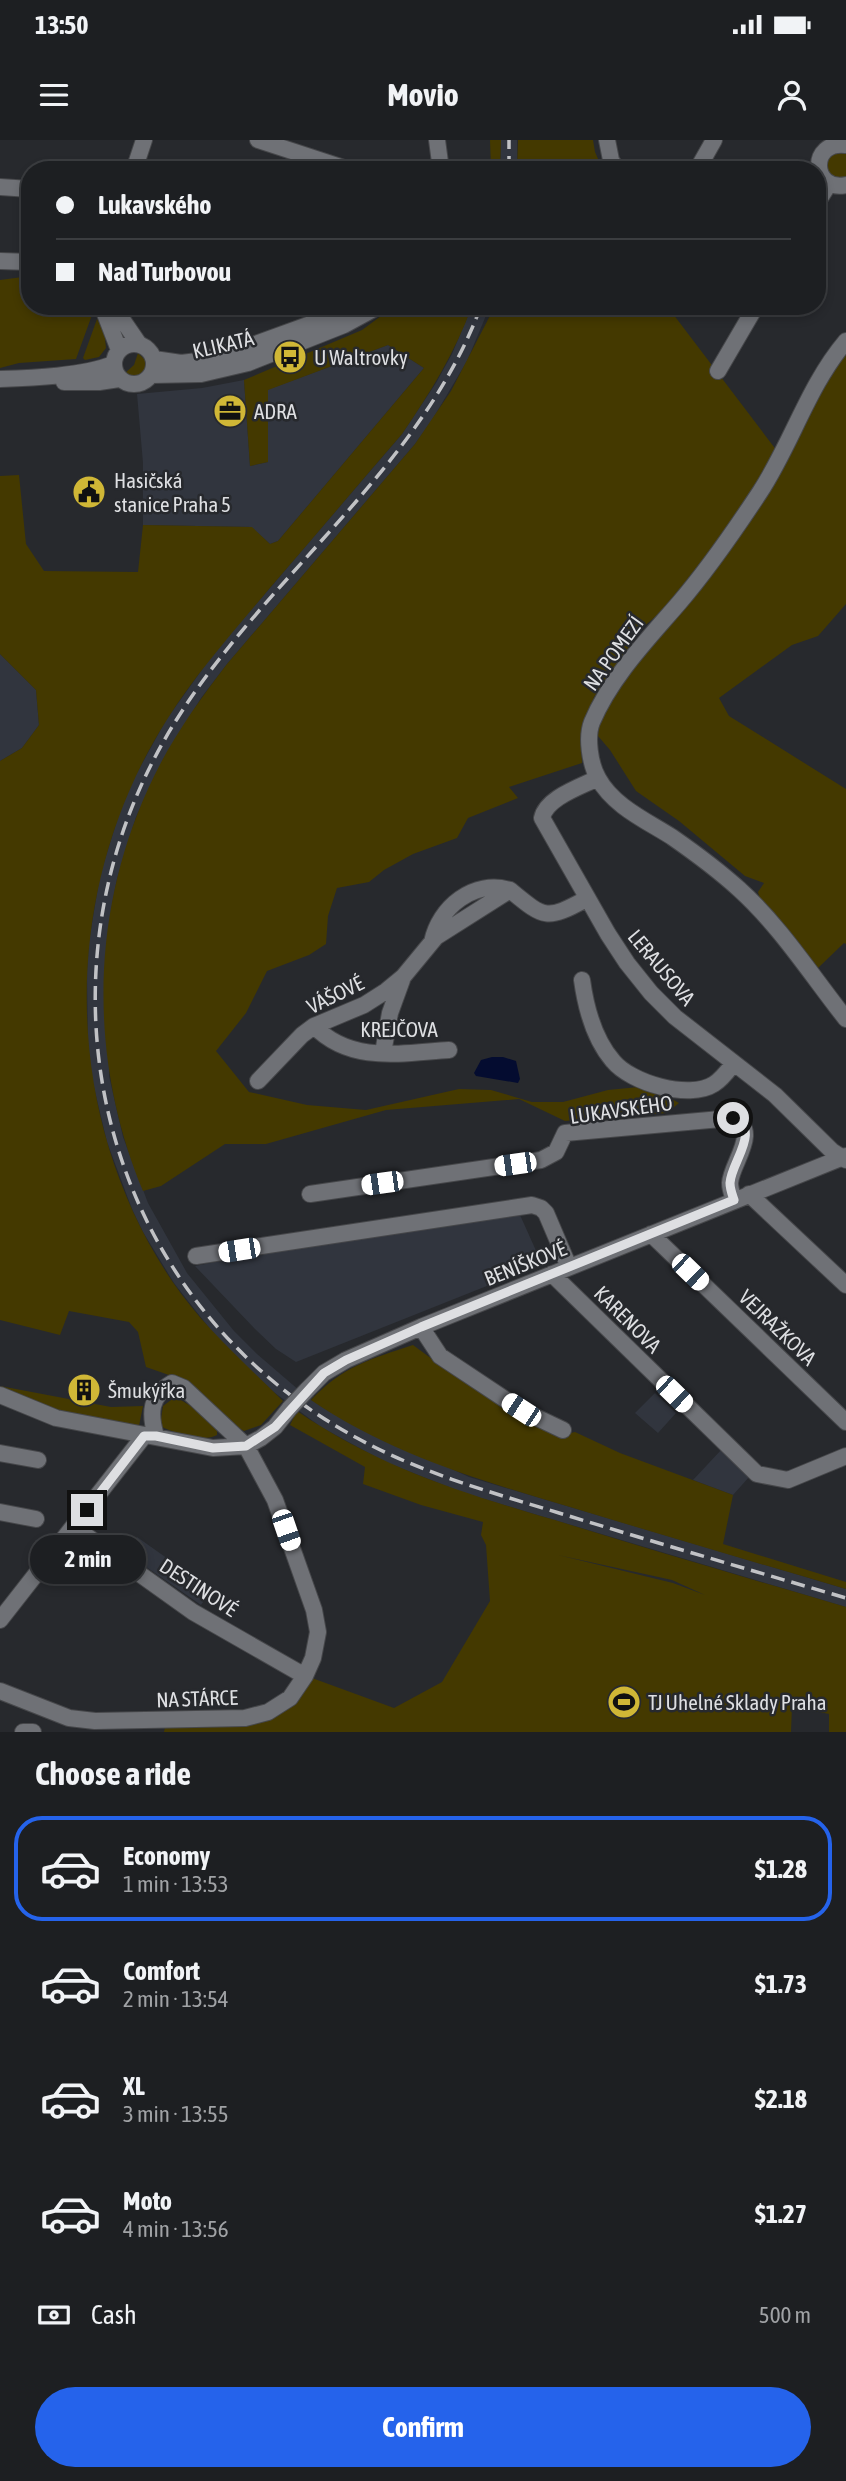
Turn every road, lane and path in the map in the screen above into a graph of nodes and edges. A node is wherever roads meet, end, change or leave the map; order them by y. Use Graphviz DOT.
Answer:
graph roads {
  1 [pos="144,140"];
  2 [pos="258,140"];
  3 [pos="437,140"];
  4 [pos="607,140"];
  5 [pos="713,140"];
  6 [pos="846,145"];
  7 [pos="137,161"];
  8 [pos="322,161"];
  9 [pos="440,161"];
  10 [pos="612,161"];
  11 [pos="702,161"];
  12 [pos="820,161"];
  13 [pos="826,181"];
  14 [pos="829,184"];
  15 [pos="846,185"];
  16 [pos="0,187"];
  17 [pos="21,188"];
  18 [pos="826,189"];
  19 [pos="0,261"];
  20 [pos="21,262"];
  21 [pos="104,315"];
  22 [pos="119,315"];
  23 [pos="335,315"];
  24 [pos="362,315"];
  25 [pos="751,315"];
  26 [pos="846,341"];
  27 [pos="139,344"];
  28 [pos="117,364"];
  29 [pos="153,367"];
  30 [pos="718,371"];
  31 [pos="0,379"];
  32 [pos="598,778"];
  33 [pos="586,899"];
  34 [pos="403,977"];
  35 [pos="582,981"];
  36 [pos="846,1019"];
  37 [pos="314,1026"];
  38 [pos="449,1050"];
  39 [pos="383,1053"];
  40 [pos="733,1064"];
  41 [pos="258,1082"];
  42 [pos="845,1158"];
  43 [pos="310,1194"];
  44 [pos="741,1197"];
  45 [pos="651,1234"];
  46 [pos="196,1256"];
  47 [pos="569,1267"];
  48 [pos="552,1275"];
  49 [pos="846,1284"];
  50 [pos="421,1327"];
  51 [pos="0,1395"];
  52 [pos="846,1422"];
  53 [pos="563,1430"];
  54 [pos="150,1436"];
  55 [pos="246,1446"];
  56 [pos="0,1453"];
  57 [pos="846,1456"];
  58 [pos="38,1460"];
  59 [pos="0,1512"];
  60 [pos="36,1519"];
  61 [pos="74,1527"];
  62 [pos="0,1620"];
  63 [pos="305,1676"];
  64 [pos="0,1691"];
  65 [pos="23,1732"];
  66 [pos="33,1732"];
  1 -- 7 [label="street"];
  2 -- 8 [label="street"];
  3 -- 9 [label="street"];
  4 -- 10 [label="street"];
  5 -- 11 [label="street"];
  6 -- 12 [label="street"];
  13 -- 14 [label="street"];
  14 -- 15 [label="street"];
  14 -- 18 [label="street"];
  16 -- 17 [label="street"];
  19 -- 20 [label="street"];
  21 -- 28 [label="street"];
  22 -- 27 [label="street"];
  23 -- 29 [label="street, KLIKATÁ"];
  24 -- 29 [label="street, KLIKATÁ"];
  25 -- 30 [label="street"];
  26 -- 32 [label="street, NA POMEZÍ"];
  27 -- 28 [label="street"];
  27 -- 29 [label="street"];
  28 -- 29 [label="street"];
  28 -- 31 [label="street"];
  32 -- 33 [label="street, LERAUSOVA"];
  32 -- 36 [label="street"];
  33 -- 34 [label="street, VÁŠOVÉ"];
  33 -- 40 [label="street, LERAUSOVA"];
  34 -- 37 [label="street, VÁŠOVÉ"];
  34 -- 39 [label="street, VÁŠOVÉ"];
  35 -- 40 [label="street"];
  37 -- 39 [label="street, KREJČOVA"];
  37 -- 41 [label="street, VÁŠOVÉ"];
  38 -- 39 [label="street, KREJČOVA"];
  40 -- 42 [label="street, LERAUSOVA"];
  42 -- 44 [label="street, BENÍŠKOVÉ"];
  43 -- 44 [label="street, LUKAVSKÉHO"];
  44 -- 45 [label="street, BENÍŠKOVÉ"];
  44 -- 49 [label="street"];
  45 -- 47 [label="street, BENÍŠKOVÉ"];
  45 -- 52 [label="street, VEJRAŽKOVA"];
  46 -- 47 [label="street"];
  47 -- 48 [label="street, BENÍŠKOVÉ"];
  48 -- 50 [label="street, BENÍŠKOVÉ"];
  48 -- 57 [label="street, KARENOVA"];
  50 -- 53 [label="street"];
  50 -- 55 [label="street, BENÍŠKOVÉ, bridge"];
  51 -- 54 [label="street"];
  54 -- 55 [label="street"];
  54 -- 55 [label="street, NA STÁRCE"];
  54 -- 61 [label="street"];
  55 -- 63 [label="street, NA STÁRCE"];
  56 -- 58 [label="street"];
  59 -- 60 [label="street"];
  61 -- 62 [label="street"];
  61 -- 63 [label="street, DESTINOVÉ"];
  63 -- 64 [label="street, NA STÁRCE"];
  65 -- 66 [label="street"];
}
